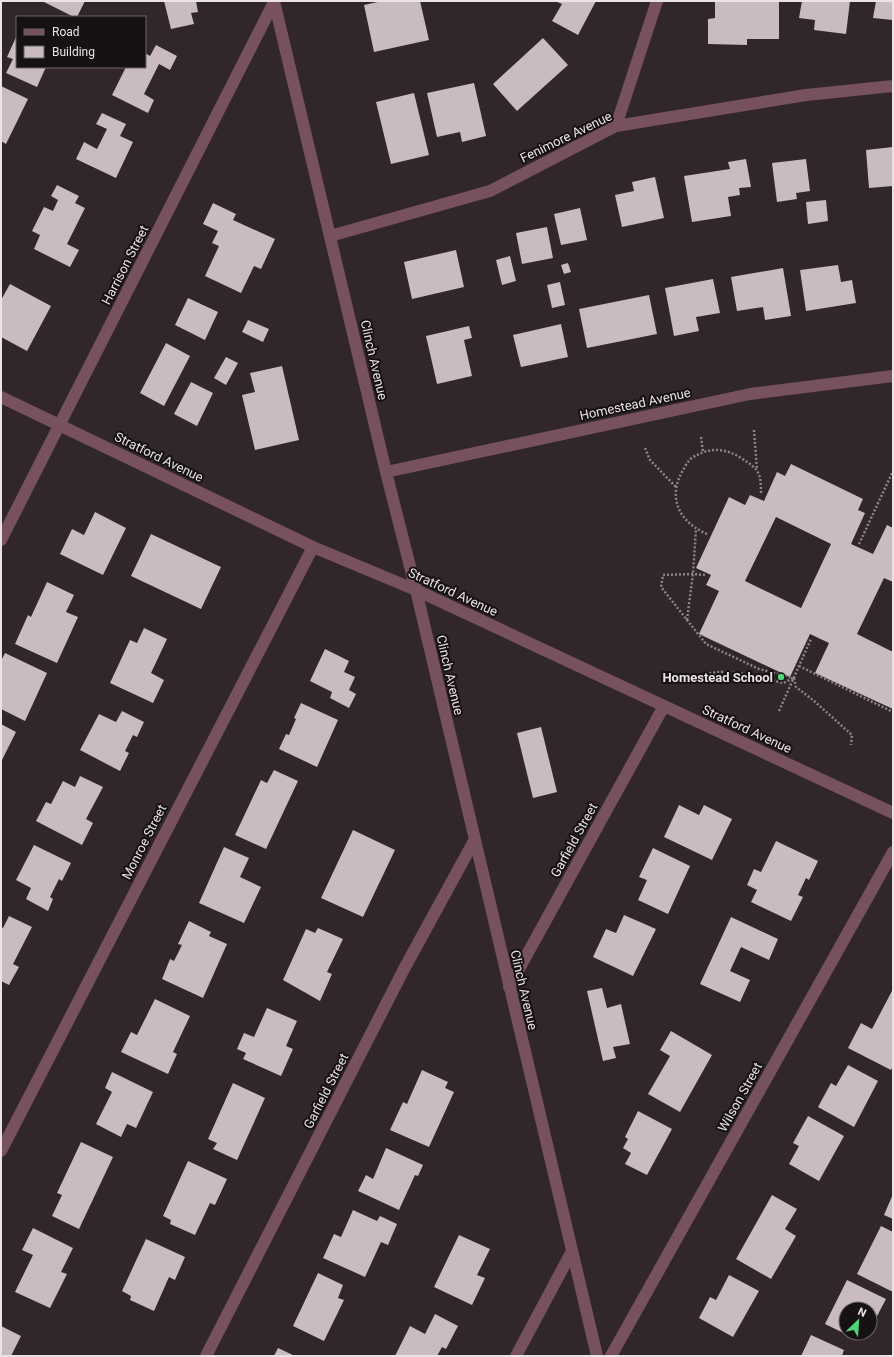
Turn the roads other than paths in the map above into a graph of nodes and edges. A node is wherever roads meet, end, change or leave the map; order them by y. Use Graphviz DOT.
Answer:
graph roads {
  1 [pos="274,1"];
  2 [pos="657,1"];
  3 [pos="893,86"];
  4 [pos="616,126"];
  5 [pos="330,236"];
  6 [pos="893,376"];
  7 [pos="1,397"];
  8 [pos="60,425"];
  9 [pos="386,472"];
  10 [pos="1,540"];
  11 [pos="313,547"];
  12 [pos="416,590"];
  13 [pos="664,706"];
  14 [pos="893,814"];
  15 [pos="474,841"];
  16 [pos="893,852"];
  17 [pos="509,987"];
  18 [pos="1,1151"];
  19 [pos="572,1250"];
  20 [pos="206,1356"];
  21 [pos="516,1356"];
  22 [pos="597,1356"];
  23 [pos="611,1356"];
  1 -- 5 [label="street, Clinch Avenue"];
  1 -- 8 [label="street, Harrison Street"];
  2 -- 4 [label="street"];
  3 -- 4 [label="street, Fenimore Avenue"];
  4 -- 5 [label="street, Fenimore Avenue"];
  5 -- 9 [label="street, Clinch Avenue"];
  6 -- 9 [label="street, Homestead Avenue"];
  7 -- 8 [label="street, Stratford Avenue"];
  8 -- 10 [label="street, Harrison Street"];
  8 -- 11 [label="street, Stratford Avenue"];
  9 -- 12 [label="street, Clinch Avenue"];
  11 -- 12 [label="street, Stratford Avenue"];
  11 -- 18 [label="street, Monroe Street"];
  12 -- 13 [label="street, Stratford Avenue"];
  12 -- 15 [label="street, Clinch Avenue"];
  13 -- 14 [label="street, Stratford Avenue"];
  13 -- 17 [label="street, Garfield Street"];
  15 -- 17 [label="street, Clinch Avenue"];
  15 -- 20 [label="street, Garfield Street"];
  16 -- 23 [label="street, Wilson Street"];
  17 -- 19 [label="street, Clinch Avenue"];
  19 -- 21 [label="street"];
  19 -- 22 [label="street, Clinch Avenue"];
}
